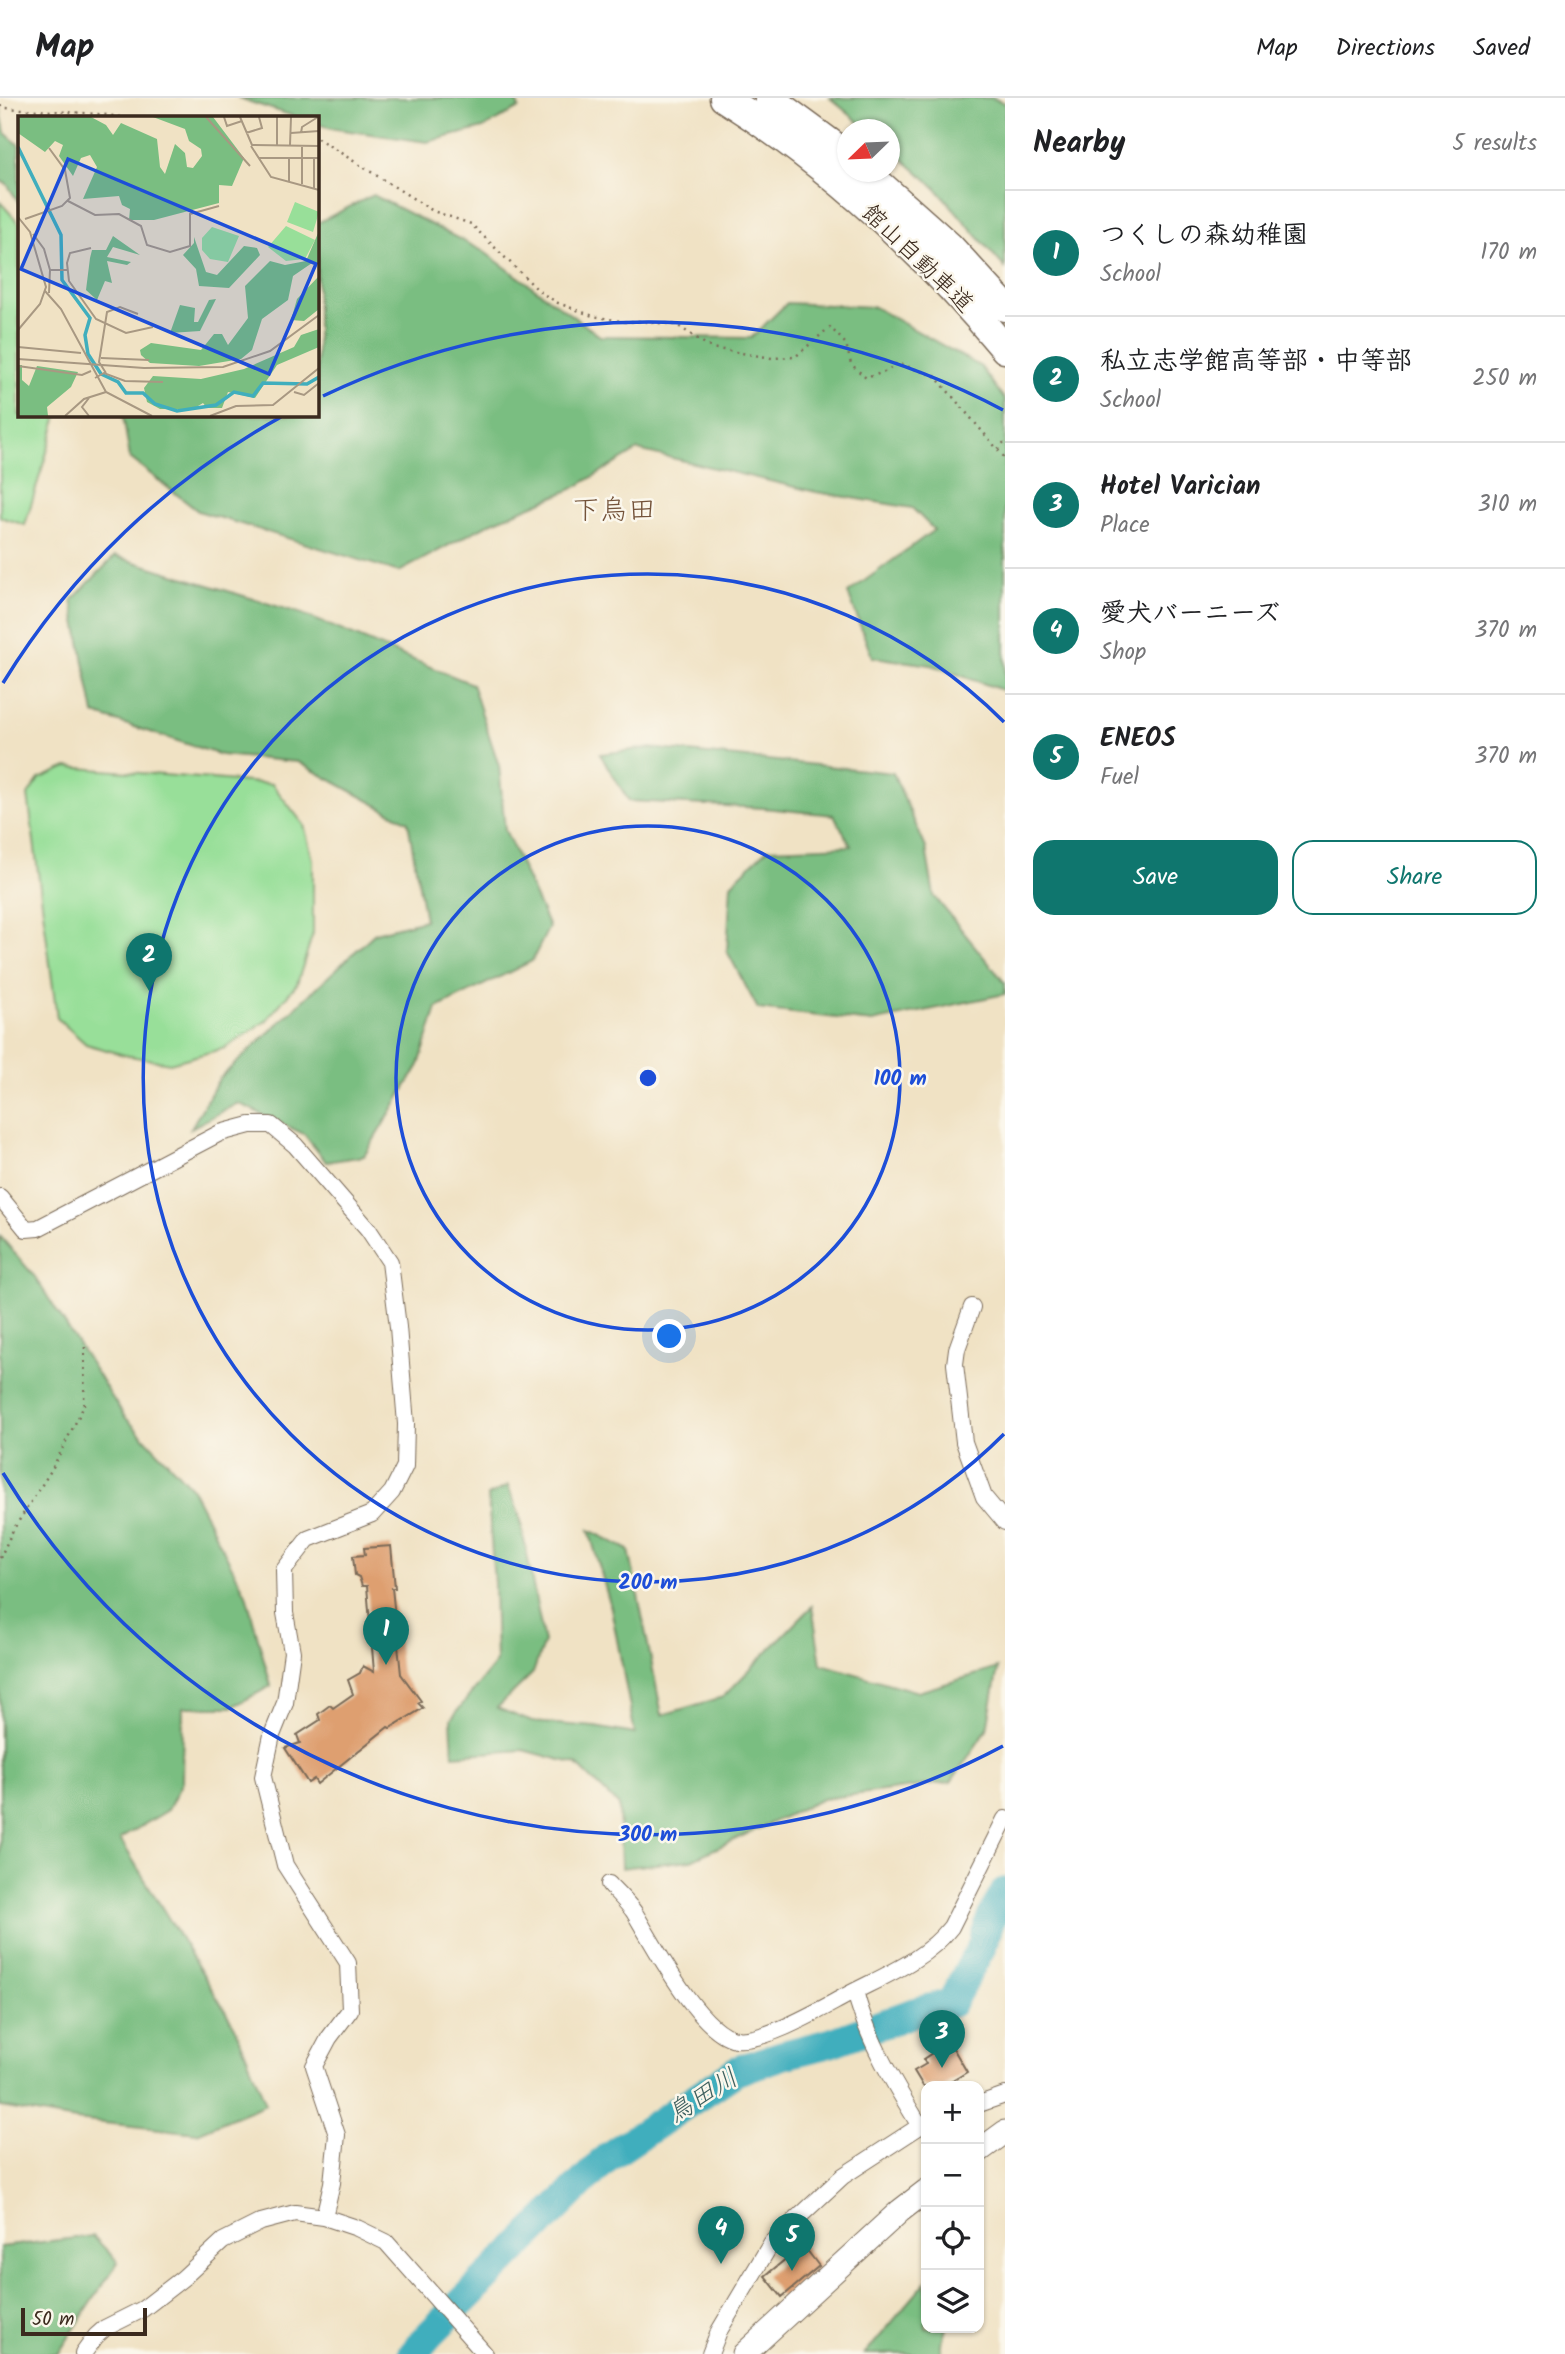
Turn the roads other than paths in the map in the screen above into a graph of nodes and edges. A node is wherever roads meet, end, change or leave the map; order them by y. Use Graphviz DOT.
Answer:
graph roads {
  1 [pos="724,98"];
  2 [pos="769,98"];
  3 [pos="837,148"];
  4 [pos="877,182"];
  5 [pos="1005,307"];
  6 [pos="1005,349"];
  7 [pos="0,1197"];
  8 [pos="972,1307"];
  9 [pos="1005,1522"];
  10 [pos="1005,1819"];
  11 [pos="609,1884"];
  12 [pos="856,1997"];
  13 [pos="1005,2095"];
  14 [pos="984,2102"];
  15 [pos="921,2122"];
  16 [pos="921,2126"];
  17 [pos="1005,2132"];
  18 [pos="984,2147"];
  19 [pos="921,2195"];
  20 [pos="324,2217"];
  21 [pos="83,2354"];
  22 [pos="485,2354"];
  23 [pos="710,2354"];
  24 [pos="744,2354"];
  1 -- 6 [label="highway, 館山自動車道"];
  2 -- 3 [label="highway"];
  4 -- 5 [label="highway, 館山自動車道"];
  7 -- 20 [label="street"];
  8 -- 9 [label="street"];
  10 -- 12 [label="street"];
  11 -- 12 [label="street"];
  12 -- 15 [label="street"];
  13 -- 14 [label="street"];
  16 -- 23 [label="street"];
  17 -- 18 [label="street"];
  19 -- 24 [label="street"];
  20 -- 21 [label="street"];
  20 -- 22 [label="street"];
}
